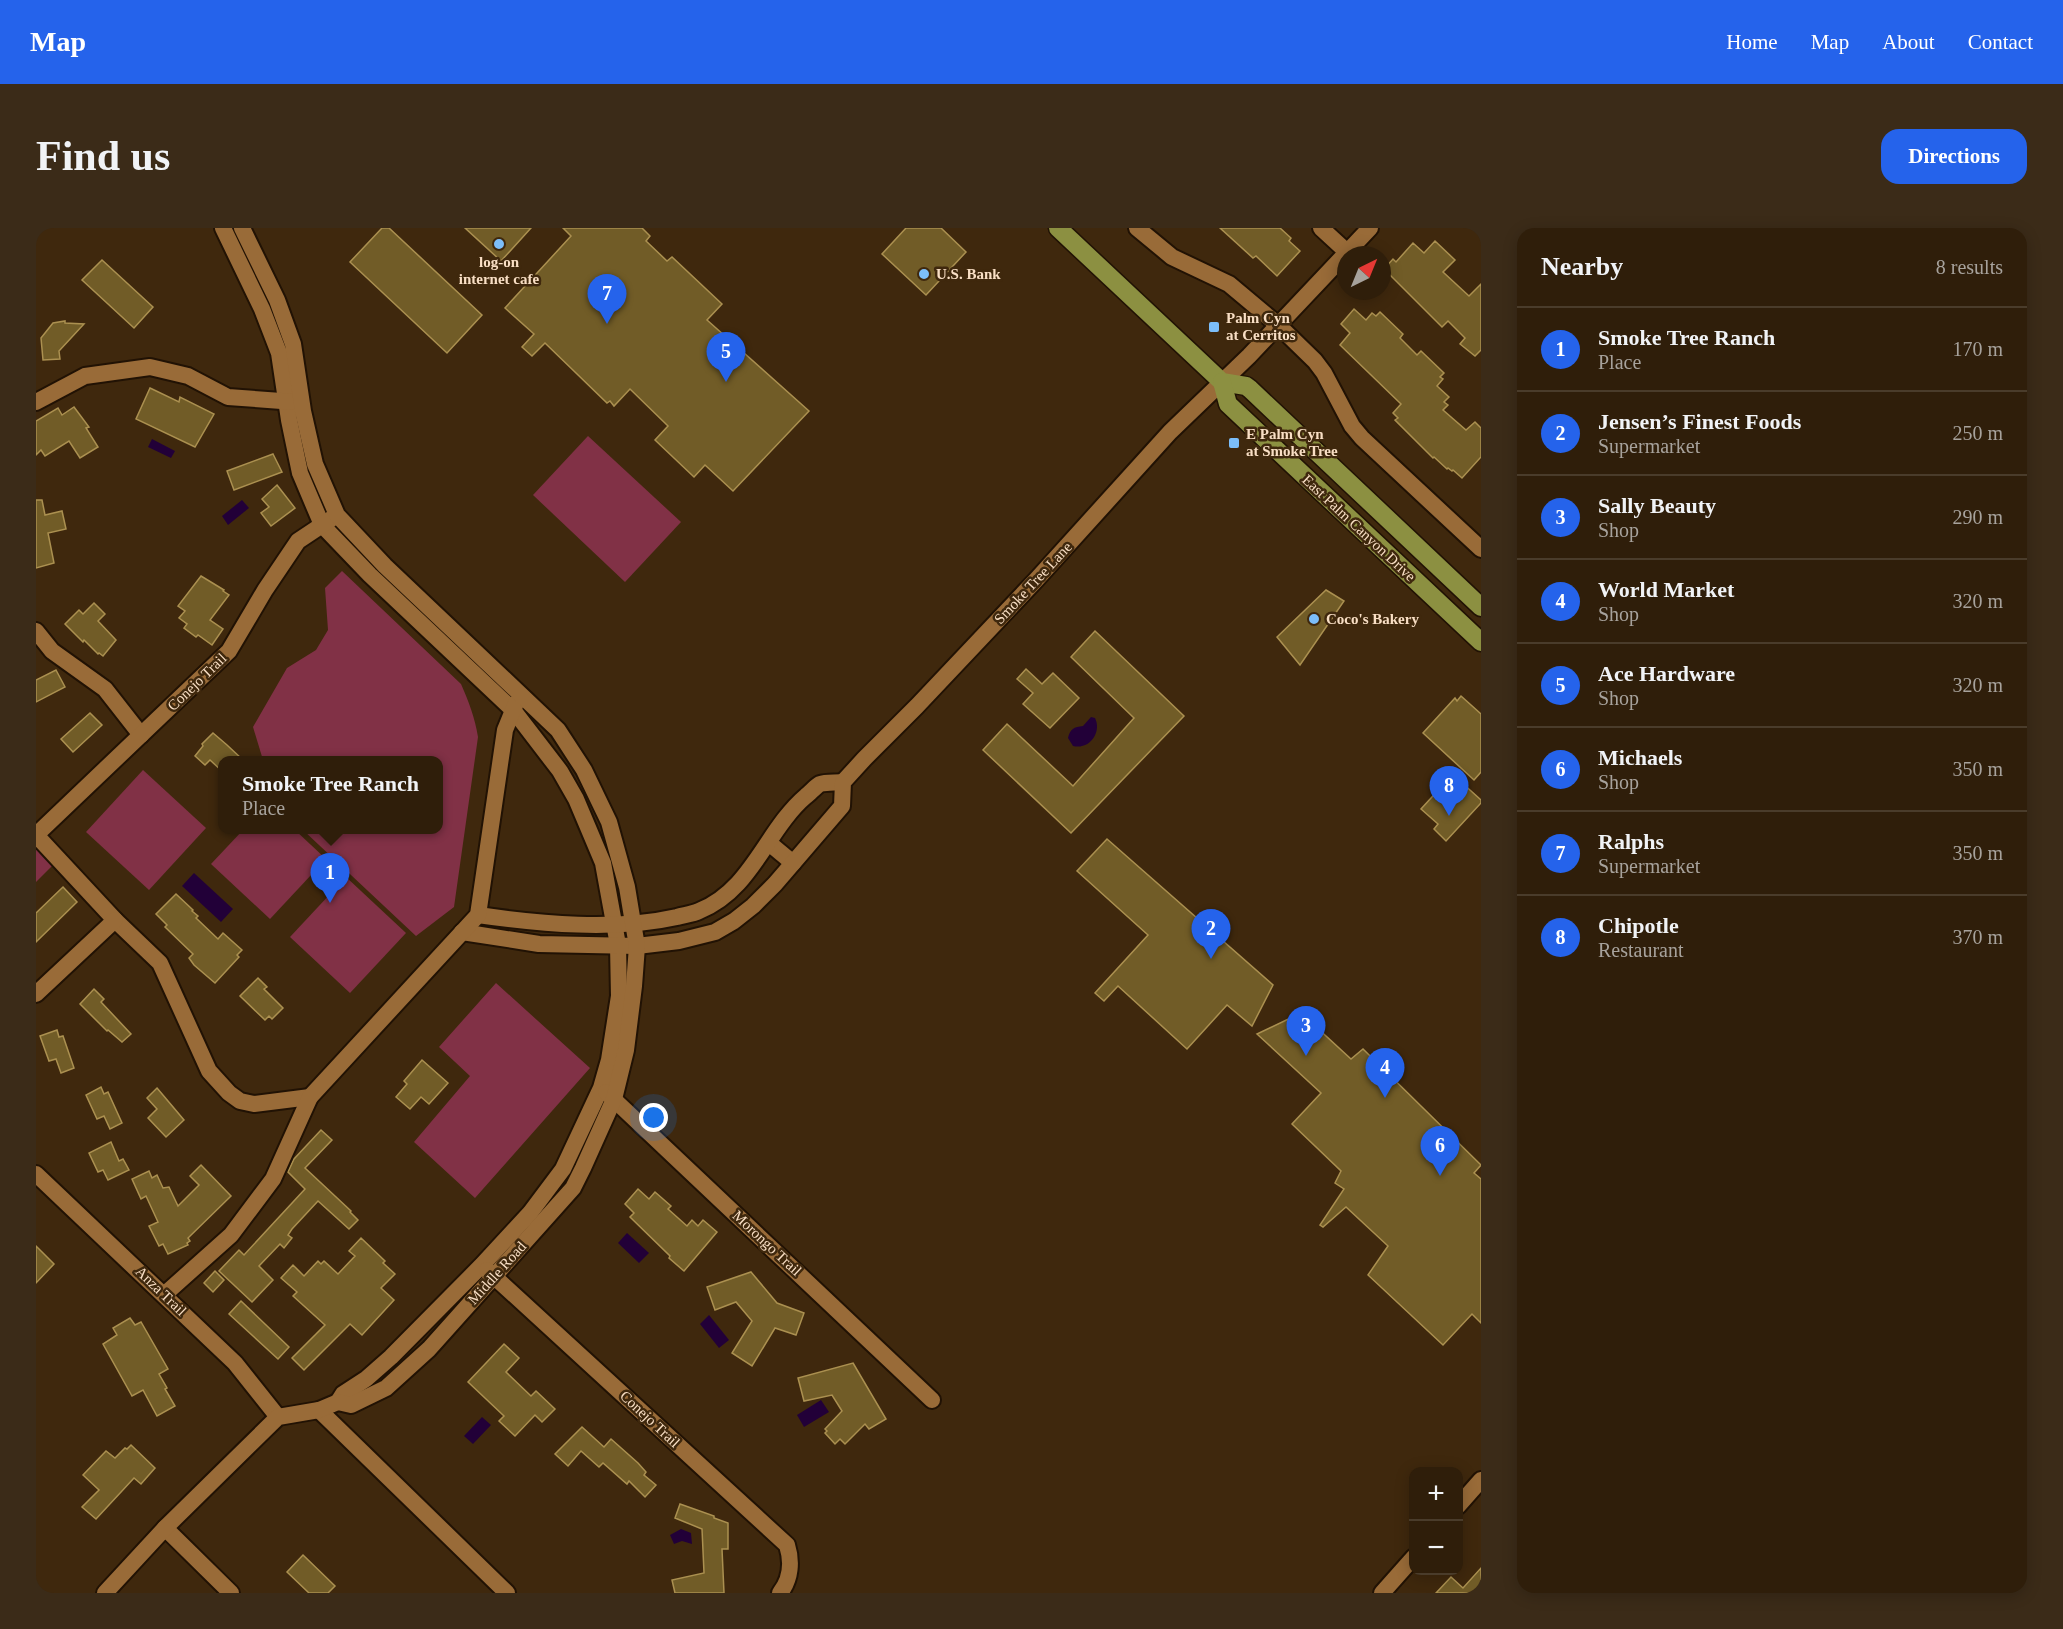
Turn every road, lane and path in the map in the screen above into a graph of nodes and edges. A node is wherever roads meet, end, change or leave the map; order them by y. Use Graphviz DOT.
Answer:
graph roads {
  1 [pos="224,228"];
  2 [pos="242,228"];
  3 [pos="1058,228"];
  4 [pos="1137,228"];
  5 [pos="1321,228"];
  6 [pos="1370,228"];
  7 [pos="1340,246"];
  8 [pos="1353,246"];
  9 [pos="1337,263"];
  10 [pos="1278,325"];
  11 [pos="1222,382"];
  12 [pos="36,402"];
  13 [pos="294,402"];
  14 [pos="337,515"];
  15 [pos="322,525"];
  16 [pos="1481,549"];
  17 [pos="1481,607"];
  18 [pos="36,631"];
  19 [pos="1481,642"];
  20 [pos="519,691"];
  21 [pos="514,711"];
  22 [pos="141,735"];
  23 [pos="843,782"];
  24 [pos="36,835"];
  25 [pos="769,843"];
  26 [pos="793,863"];
  27 [pos="478,915"];
  28 [pos="115,920"];
  29 [pos="615,923"];
  30 [pos="633,923"];
  31 [pos="462,933"];
  32 [pos="618,945"];
  33 [pos="637,946"];
  34 [pos="36,994"];
  35 [pos="601,1088"];
  36 [pos="310,1097"];
  37 [pos="614,1099"];
  38 [pos="36,1174"];
  39 [pos="488,1270"];
  40 [pos="165,1294"];
  41 [pos="932,1400"];
  42 [pos="338,1402"];
  43 [pos="319,1410"];
  44 [pos="278,1417"];
  45 [pos="1481,1480"];
  46 [pos="1463,1500"];
  47 [pos="165,1528"];
  48 [pos="1409,1562"];
  49 [pos="784,1589"];
  50 [pos="105,1593"];
  51 [pos="231,1593"];
  52 [pos="507,1593"];
  53 [pos="1382,1593"];
  1 -- 13 [label="street"];
  2 -- 13 [label="street"];
  3 -- 11 [label="main road, East Palm Canyon Drive"];
  4 -- 10 [label="street"];
  5 -- 7 [label="street"];
  6 -- 8 [label="street, Smoke Tree Lane"];
  9 -- 10 [label="street, Smoke Tree Lane"];
  10 -- 11 [label="street, Smoke Tree Lane"];
  10 -- 16 [label="street"];
  11 -- 17 [label="main road, East Palm Canyon Drive"];
  11 -- 19 [label="main road, East Palm Canyon Drive"];
  11 -- 23 [label="street, Smoke Tree Lane"];
  12 -- 13 [label="street"];
  13 -- 14 [label="street, Middle Road"];
  13 -- 15 [label="street"];
  14 -- 15 [label="street, Conejo Trail"];
  14 -- 20 [label="street, Middle Road"];
  15 -- 21 [label="street, Middle Road"];
  15 -- 22 [label="street, Conejo Trail"];
  18 -- 22 [label="street"];
  20 -- 21 [label="street"];
  20 -- 30 [label="street, Middle Road"];
  21 -- 27 [label="street"];
  21 -- 29 [label="street, Middle Road"];
  22 -- 24 [label="street, Conejo Trail"];
  23 -- 25 [label="street"];
  23 -- 26 [label="street"];
  24 -- 28 [label="street, Conejo Trail"];
  25 -- 26 [label="street"];
  25 -- 30 [label="street"];
  26 -- 33 [label="street"];
  27 -- 29 [label="street"];
  27 -- 31 [label="street"];
  28 -- 34 [label="street"];
  28 -- 36 [label="street, Conejo Trail"];
  29 -- 30 [label="street"];
  29 -- 32 [label="street, Middle Road"];
  30 -- 33 [label="street, Middle Road"];
  31 -- 32 [label="street"];
  31 -- 36 [label="street"];
  32 -- 33 [label="street"];
  32 -- 35 [label="street, Middle Road"];
  33 -- 37 [label="street, Middle Road"];
  35 -- 37 [label="street, Morongo Trail"];
  35 -- 39 [label="street, Middle Road"];
  36 -- 40 [label="street"];
  37 -- 39 [label="street, Middle Road"];
  37 -- 41 [label="street, Morongo Trail"];
  38 -- 40 [label="street, Anza Trail"];
  39 -- 42 [label="street, Middle Road"];
  39 -- 42 [label="street, Middle Road"];
  39 -- 49 [label="street, Conejo Trail"];
  40 -- 44 [label="street, Anza Trail"];
  42 -- 43 [label="street, Middle Road"];
  43 -- 44 [label="street, Middle Road"];
  43 -- 52 [label="street"];
  44 -- 47 [label="street"];
  45 -- 46 [label="street"];
  47 -- 50 [label="street"];
  47 -- 51 [label="street"];
  48 -- 53 [label="street"];
}
